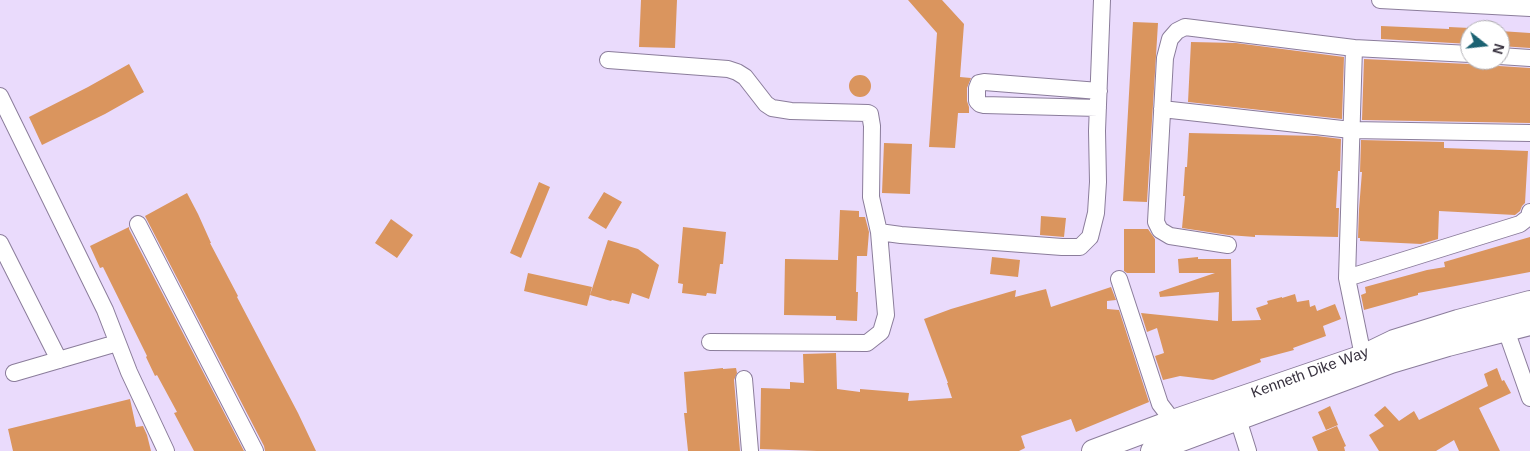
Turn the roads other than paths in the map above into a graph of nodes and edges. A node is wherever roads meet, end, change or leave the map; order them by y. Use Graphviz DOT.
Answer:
graph roads {
  1 [pos="1102,0"];
  2 [pos="1380,0"];
  3 [pos="1530,8"];
  4 [pos="1354,48"];
  5 [pos="1460,53"];
  6 [pos="1510,57"];
  7 [pos="1530,58"];
  8 [pos="608,60"];
  9 [pos="1099,91"];
  10 [pos="0,96"];
  11 [pos="1098,108"];
  12 [pos="1162,109"];
  13 [pos="1351,130"];
  14 [pos="1530,133"];
  15 [pos="1530,212"];
  16 [pos="138,224"];
  17 [pos="879,232"];
  18 [pos="0,243"];
  19 [pos="1228,245"];
  20 [pos="1347,278"];
  21 [pos="1119,279"];
  22 [pos="1530,302"];
  23 [pos="1530,324"];
  24 [pos="1506,330"];
  25 [pos="710,342"];
  26 [pos="117,343"];
  27 [pos="1363,356"];
  28 [pos="59,360"];
  29 [pos="14,373"];
  30 [pos="744,380"];
  31 [pos="1530,398"];
  32 [pos="1238,419"];
  33 [pos="1173,421"];
  34 [pos="166,451"];
  35 [pos="255,451"];
  36 [pos="750,451"];
  37 [pos="1093,451"];
  38 [pos="1152,451"];
  39 [pos="1248,451"];
  1 -- 9 [label="street"];
  2 -- 3 [label="street"];
  4 -- 5 [label="street"];
  4 -- 12 [label="street"];
  4 -- 13 [label="street"];
  6 -- 7 [label="street"];
  8 -- 17 [label="street"];
  9 -- 11 [label="street"];
  9 -- 11 [label="street"];
  10 -- 26 [label="street"];
  11 -- 17 [label="street"];
  12 -- 13 [label="street"];
  12 -- 19 [label="street"];
  13 -- 14 [label="street"];
  13 -- 20 [label="street"];
  15 -- 20 [label="street"];
  16 -- 35 [label="street"];
  17 -- 25 [label="street"];
  18 -- 28 [label="street"];
  20 -- 27 [label="street"];
  21 -- 33 [label="street"];
  22 -- 27 [label="highway, Kenneth Dike Way"];
  23 -- 24 [label="highway, Kenneth Dike Way"];
  24 -- 31 [label="street"];
  24 -- 32 [label="highway, Kenneth Dike Way"];
  26 -- 28 [label="street"];
  26 -- 34 [label="street"];
  27 -- 33 [label="highway, Kenneth Dike Way"];
  28 -- 29 [label="street"];
  30 -- 36 [label="street"];
  32 -- 38 [label="highway, Kenneth Dike Way"];
  32 -- 39 [label="street"];
  33 -- 37 [label="highway, Kenneth Dike Way"];
}
